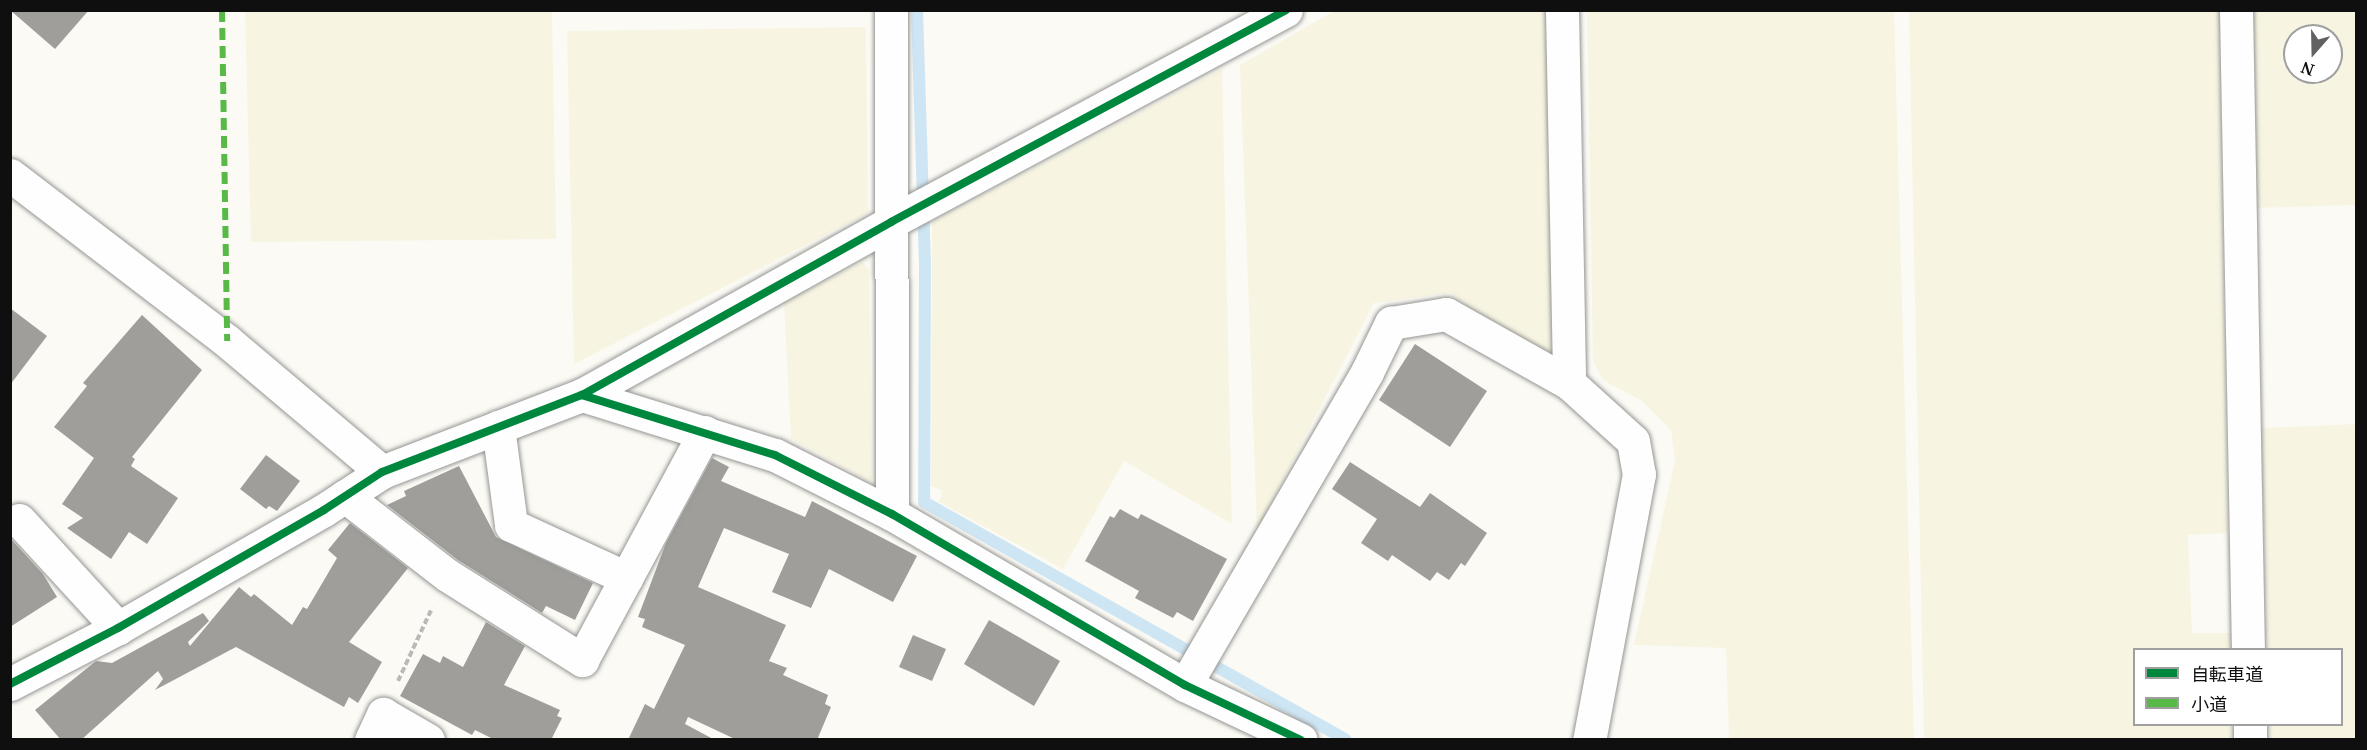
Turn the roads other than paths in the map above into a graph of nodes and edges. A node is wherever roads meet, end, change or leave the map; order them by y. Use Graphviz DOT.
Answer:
graph roads {
  1 [pos="891,10"];
  2 [pos="1286,10"];
  3 [pos="1562,10"];
  4 [pos="2236,10"];
  5 [pos="10,175"];
  6 [pos="891,222"];
  7 [pos="1569,383"];
  8 [pos="582,395"];
  9 [pos="498,427"];
  10 [pos="705,432"];
  11 [pos="382,472"];
  12 [pos="345,496"];
  13 [pos="892,514"];
  14 [pos="19,520"];
  15 [pos="626,578"];
  16 [pos="118,628"];
  17 [pos="2248,648"];
  18 [pos="10,684"];
  19 [pos="1185,685"];
  20 [pos="377,727"];
  21 [pos="429,740"];
  22 [pos="1301,740"];
  23 [pos="1589,740"];
  1 -- 6 [label="street"];
  2 -- 6 [label="street"];
  3 -- 7 [label="street"];
  4 -- 17 [label="street"];
  5 -- 11 [label="street"];
  6 -- 8 [label="street"];
  6 -- 13 [label="street"];
  7 -- 19 [label="street"];
  7 -- 23 [label="street"];
  8 -- 9 [label="street"];
  8 -- 10 [label="street"];
  9 -- 11 [label="street"];
  9 -- 15 [label="street"];
  10 -- 13 [label="street"];
  10 -- 15 [label="street"];
  11 -- 12 [label="street"];
  12 -- 15 [label="street"];
  12 -- 16 [label="street"];
  13 -- 19 [label="street"];
  14 -- 16 [label="street"];
  16 -- 18 [label="street"];
  19 -- 22 [label="street"];
  20 -- 21 [label="street"];
}
